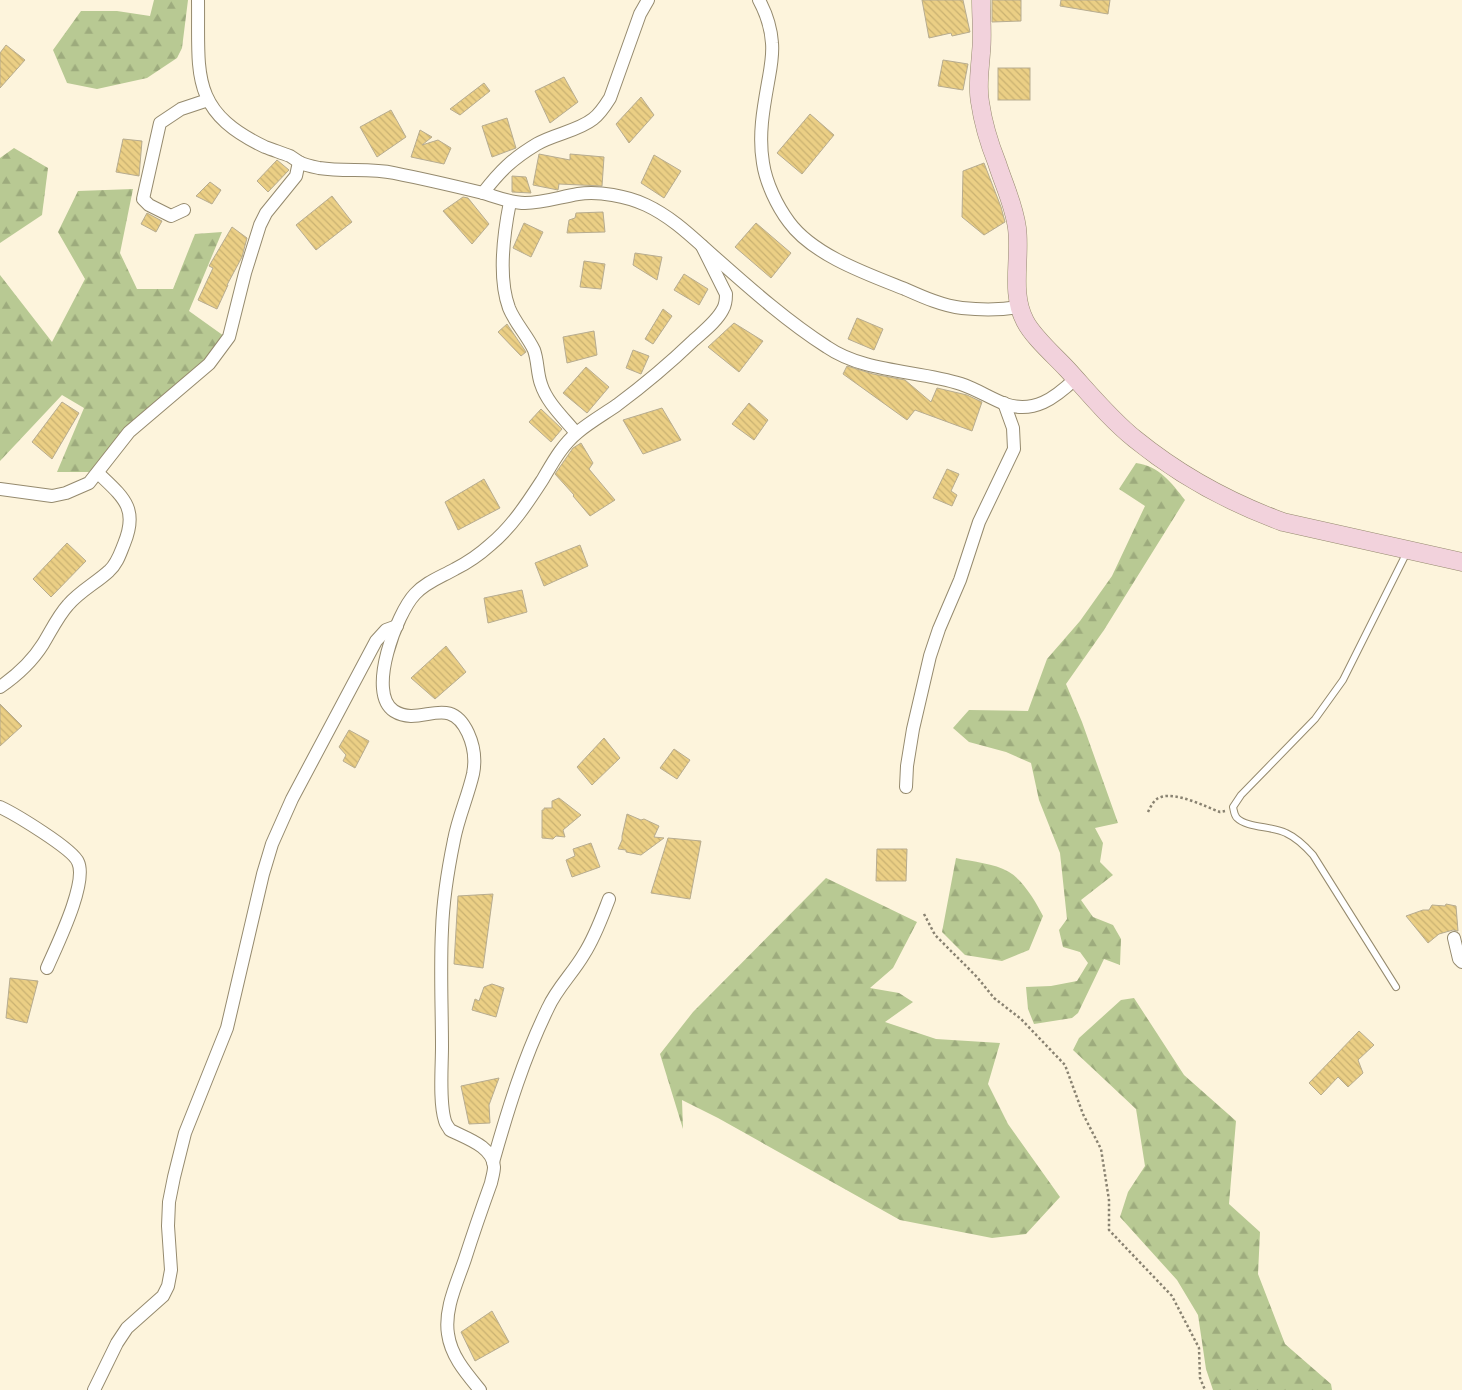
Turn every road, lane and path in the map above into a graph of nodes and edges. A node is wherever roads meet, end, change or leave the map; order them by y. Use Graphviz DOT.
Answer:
graph roads {
  1 [pos="198,0"];
  2 [pos="648,0"];
  3 [pos="759,0"];
  4 [pos="981,0"];
  5 [pos="208,100"];
  6 [pos="299,162"];
  7 [pos="483,193"];
  8 [pos="510,202"];
  9 [pos="184,210"];
  10 [pos="702,246"];
  11 [pos="1019,307"];
  12 [pos="1076,379"];
  13 [pos="1004,404"];
  14 [pos="576,433"];
  15 [pos="98,474"];
  16 [pos="0,489"];
  17 [pos="1408,549"];
  18 [pos="1462,562"];
  19 [pos="397,626"];
  20 [pos="0,687"];
  21 [pos="906,787"];
  22 [pos="0,807"];
  23 [pos="1234,811"];
  24 [pos="1148,812"];
  25 [pos="609,899"];
  26 [pos="924,914"];
  27 [pos="1454,938"];
  28 [pos="1462,962"];
  29 [pos="47,968"];
  30 [pos="1396,986"];
  31 [pos="493,1162"];
  32 [pos="94,1390"];
  33 [pos="480,1390"];
  34 [pos="1205,1390"];
  1 -- 5 [label="street"];
  2 -- 7 [label="street"];
  3 -- 11 [label="street"];
  4 -- 11 [label="street"];
  5 -- 6 [label="street"];
  5 -- 9 [label="street"];
  6 -- 7 [label="street"];
  6 -- 15 [label="street"];
  7 -- 8 [label="street"];
  8 -- 10 [label="street"];
  8 -- 14 [label="street"];
  10 -- 13 [label="street"];
  10 -- 14 [label="street"];
  11 -- 12 [label="street"];
  12 -- 13 [label="street"];
  12 -- 17 [label="street"];
  13 -- 21 [label="street"];
  14 -- 19 [label="street"];
  15 -- 16 [label="street"];
  15 -- 20 [label="street"];
  17 -- 18 [label="street"];
  17 -- 23 [label="lane"];
  19 -- 31 [label="street"];
  19 -- 32 [label="street"];
  22 -- 29 [label="street"];
  23 -- 24 [label="path"];
  23 -- 30 [label="lane"];
  25 -- 31 [label="street"];
  26 -- 34 [label="path"];
  27 -- 28 [label="street"];
  31 -- 33 [label="street"];
}
